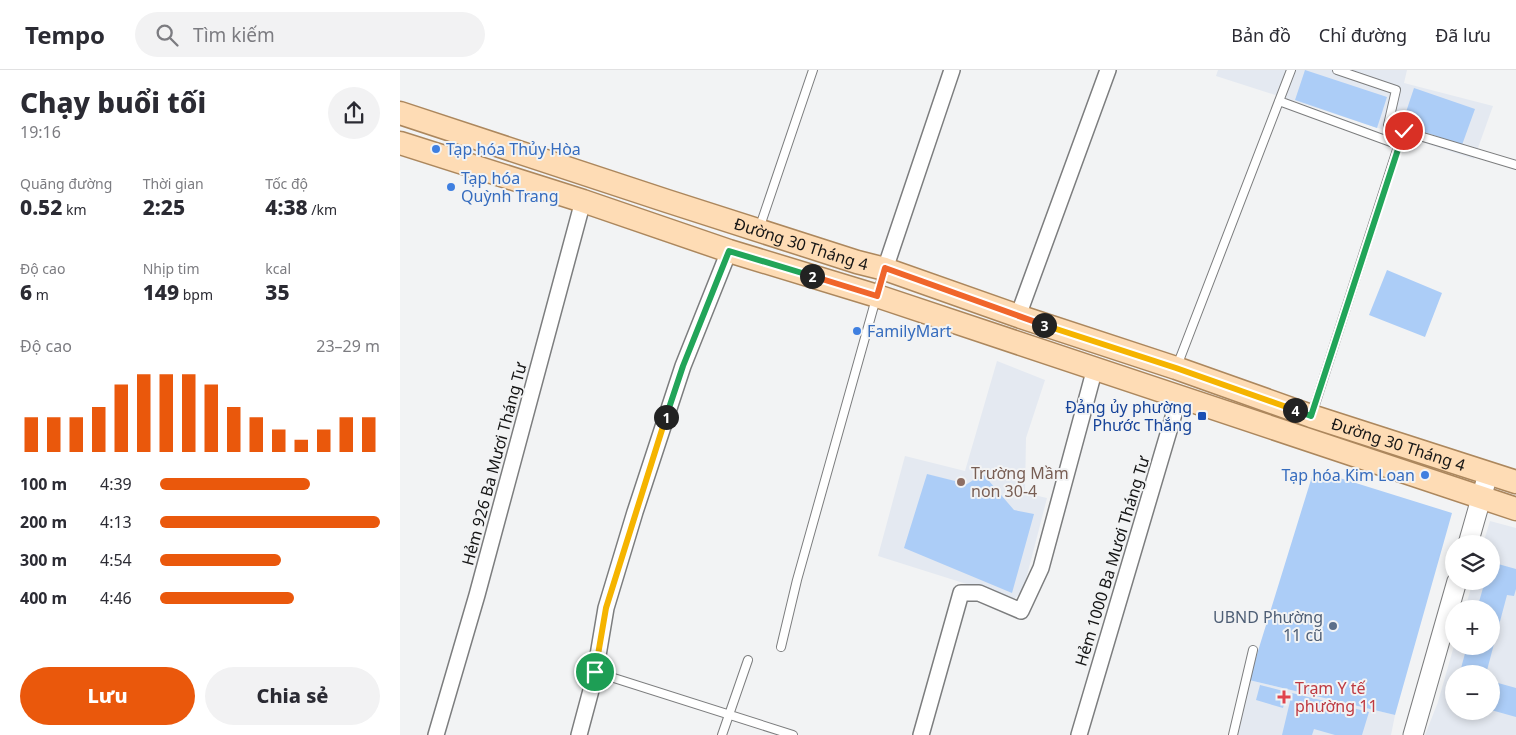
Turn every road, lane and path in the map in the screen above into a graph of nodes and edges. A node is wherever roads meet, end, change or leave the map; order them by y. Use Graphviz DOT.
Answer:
graph roads {
  1 [pos="813,70"];
  2 [pos="952,70"];
  3 [pos="1108,70"];
  4 [pos="1291,70"];
  5 [pos="1337,70"];
  6 [pos="1279,101"];
  7 [pos="400,113"];
  8 [pos="1404,131"];
  9 [pos="400,143"];
  10 [pos="1399,144"];
  11 [pos="1516,165"];
  12 [pos="583,200"];
  13 [pos="758,230"];
  14 [pos="729,251"];
  15 [pos="885,268"];
  16 [pos="877,296"];
  17 [pos="1018,316"];
  18 [pos="1095,368"];
  19 [pos="1176,368"];
  20 [pos="1178,397"];
  21 [pos="1311,416"];
  22 [pos="1488,474"];
  23 [pos="1516,482"];
  24 [pos="1482,498"];
  25 [pos="1516,509"];
  26 [pos="1471,535"];
  27 [pos="1455,590"];
  28 [pos="781,647"];
  29 [pos="1253,650"];
  30 [pos="748,660"];
  31 [pos="595,672"];
  32 [pos="729,715"];
  33 [pos="436,735"];
  34 [pos="579,735"];
  35 [pos="722,735"];
  36 [pos="793,735"];
  37 [pos="921,735"];
  38 [pos="1079,735"];
  39 [pos="1234,735"];
  40 [pos="1412,735"];
  1 -- 13 [label="lane"];
  2 -- 15 [label="street"];
  3 -- 17 [label="street"];
  4 -- 6 [label="lane"];
  5 -- 8 [label="lane"];
  6 -- 10 [label="lane"];
  6 -- 19 [label="lane"];
  7 -- 13 [label="main road, Đường 30 Tháng 4"];
  8 -- 10 [label="lane"];
  8 -- 11 [label="lane"];
  9 -- 12 [label="main road, Đường 30 Tháng 4"];
  10 -- 21 [label="lane"];
  12 -- 14 [label="main road, Đường 30 Tháng 4"];
  12 -- 33 [label="street, Hẻm 926 Ba Mươi Tháng Tư"];
  13 -- 15 [label="main road, Đường 30 Tháng 4"];
  14 -- 16 [label="main road, Đường 30 Tháng 4"];
  14 -- 31 [label="street"];
  15 -- 16 [label="lane"];
  15 -- 17 [label="main road, Đường 30 Tháng 4"];
  16 -- 18 [label="main road, Đường 30 Tháng 4"];
  16 -- 28 [label="lane"];
  17 -- 19 [label="main road, Đường 30 Tháng 4"];
  18 -- 20 [label="main road, Đường 30 Tháng 4"];
  18 -- 37 [label="street"];
  19 -- 21 [label="main road, Đường 30 Tháng 4"];
  20 -- 24 [label="main road, Đường 30 Tháng 4"];
  20 -- 38 [label="street, Hẻm 1000 Ba Mươi Tháng Tư"];
  21 -- 22 [label="main road, Đường 30 Tháng 4"];
  22 -- 23 [label="main road, Đường 30 Tháng 4"];
  22 -- 24 [label="street"];
  24 -- 25 [label="main road, Đường 30 Tháng 4"];
  24 -- 26 [label="street"];
  27 -- 40 [label="street"];
  29 -- 39 [label="lane"];
  30 -- 32 [label="lane"];
  31 -- 32 [label="lane"];
  31 -- 34 [label="street"];
  32 -- 35 [label="lane"];
  32 -- 36 [label="lane"];
}
